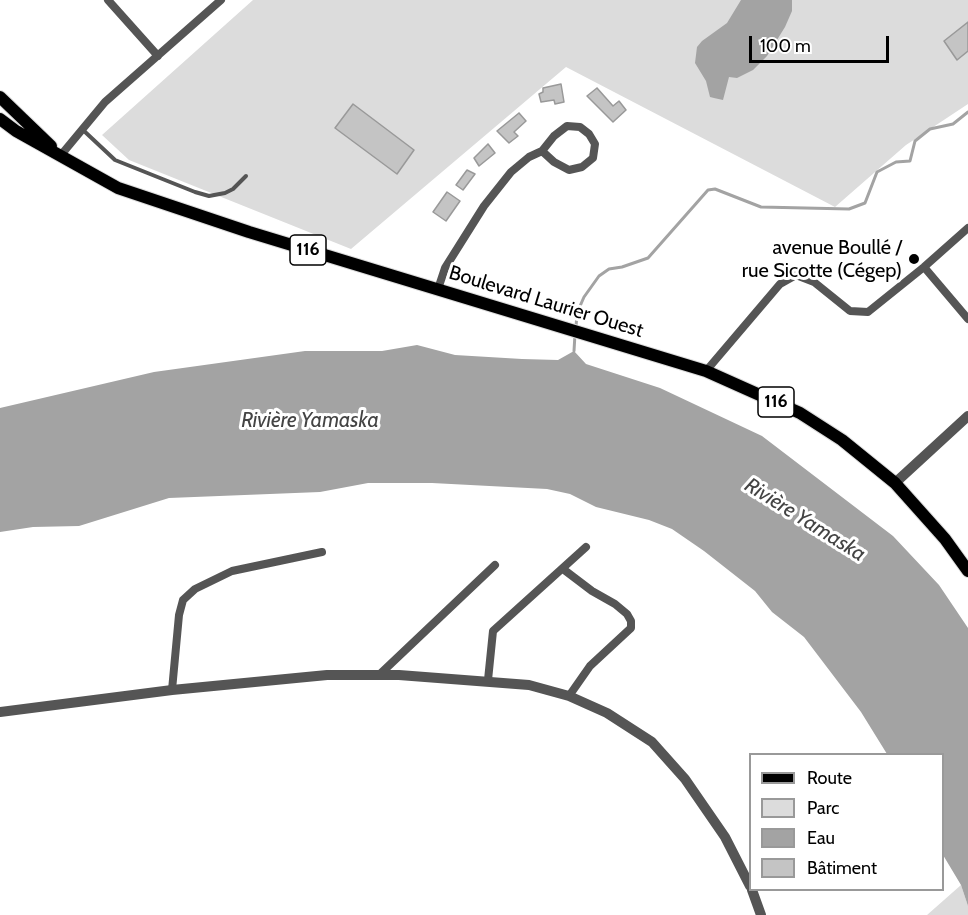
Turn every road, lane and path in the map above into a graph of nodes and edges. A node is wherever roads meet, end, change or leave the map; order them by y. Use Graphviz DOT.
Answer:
graph roads {
  1 [pos="108,0"];
  2 [pos="221,0"];
  3 [pos="158,56"];
  4 [pos="0,97"];
  5 [pos="0,118"];
  6 [pos="82,128"];
  7 [pos="542,150"];
  8 [pos="61,155"];
  9 [pos="246,176"];
  10 [pos="968,228"];
  11 [pos="924,267"];
  12 [pos="438,289"];
  13 [pos="968,319"];
  14 [pos="706,370"];
  15 [pos="968,416"];
  16 [pos="895,483"];
  17 [pos="586,548"];
  18 [pos="322,552"];
  19 [pos="495,565"];
  20 [pos="563,569"];
  21 [pos="968,571"];
  22 [pos="379,675"];
  23 [pos="488,680"];
  24 [pos="172,690"];
  25 [pos="569,696"];
  26 [pos="0,712"];
  27 [pos="749,884"];
  28 [pos="752,891"];
  29 [pos="761,915"];
  1 -- 3 [label="street"];
  2 -- 3 [label="street"];
  3 -- 6 [label="street"];
  4 -- 8 [label="main road, Boulevard Laurier Ouest / 116"];
  5 -- 8 [label="main road, Boulevard Laurier Ouest / 116"];
  6 -- 8 [label="street"];
  6 -- 9 [label="lane"];
  7 -- 7 [label="street"];
  7 -- 12 [label="street"];
  8 -- 12 [label="main road, Boulevard Laurier Ouest / 116"];
  10 -- 11 [label="street"];
  11 -- 13 [label="street"];
  11 -- 14 [label="street"];
  12 -- 14 [label="main road, Boulevard Laurier Ouest / 116"];
  14 -- 16 [label="main road, Boulevard Laurier Ouest / 116"];
  15 -- 16 [label="street"];
  16 -- 21 [label="main road, Boulevard Laurier Ouest / 116"];
  17 -- 20 [label="street"];
  18 -- 24 [label="street"];
  19 -- 22 [label="street"];
  20 -- 23 [label="street"];
  20 -- 25 [label="street"];
  22 -- 23 [label="street"];
  22 -- 24 [label="street"];
  23 -- 25 [label="street"];
  24 -- 26 [label="street"];
  25 -- 27 [label="street"];
  28 -- 29 [label="street"];
}
